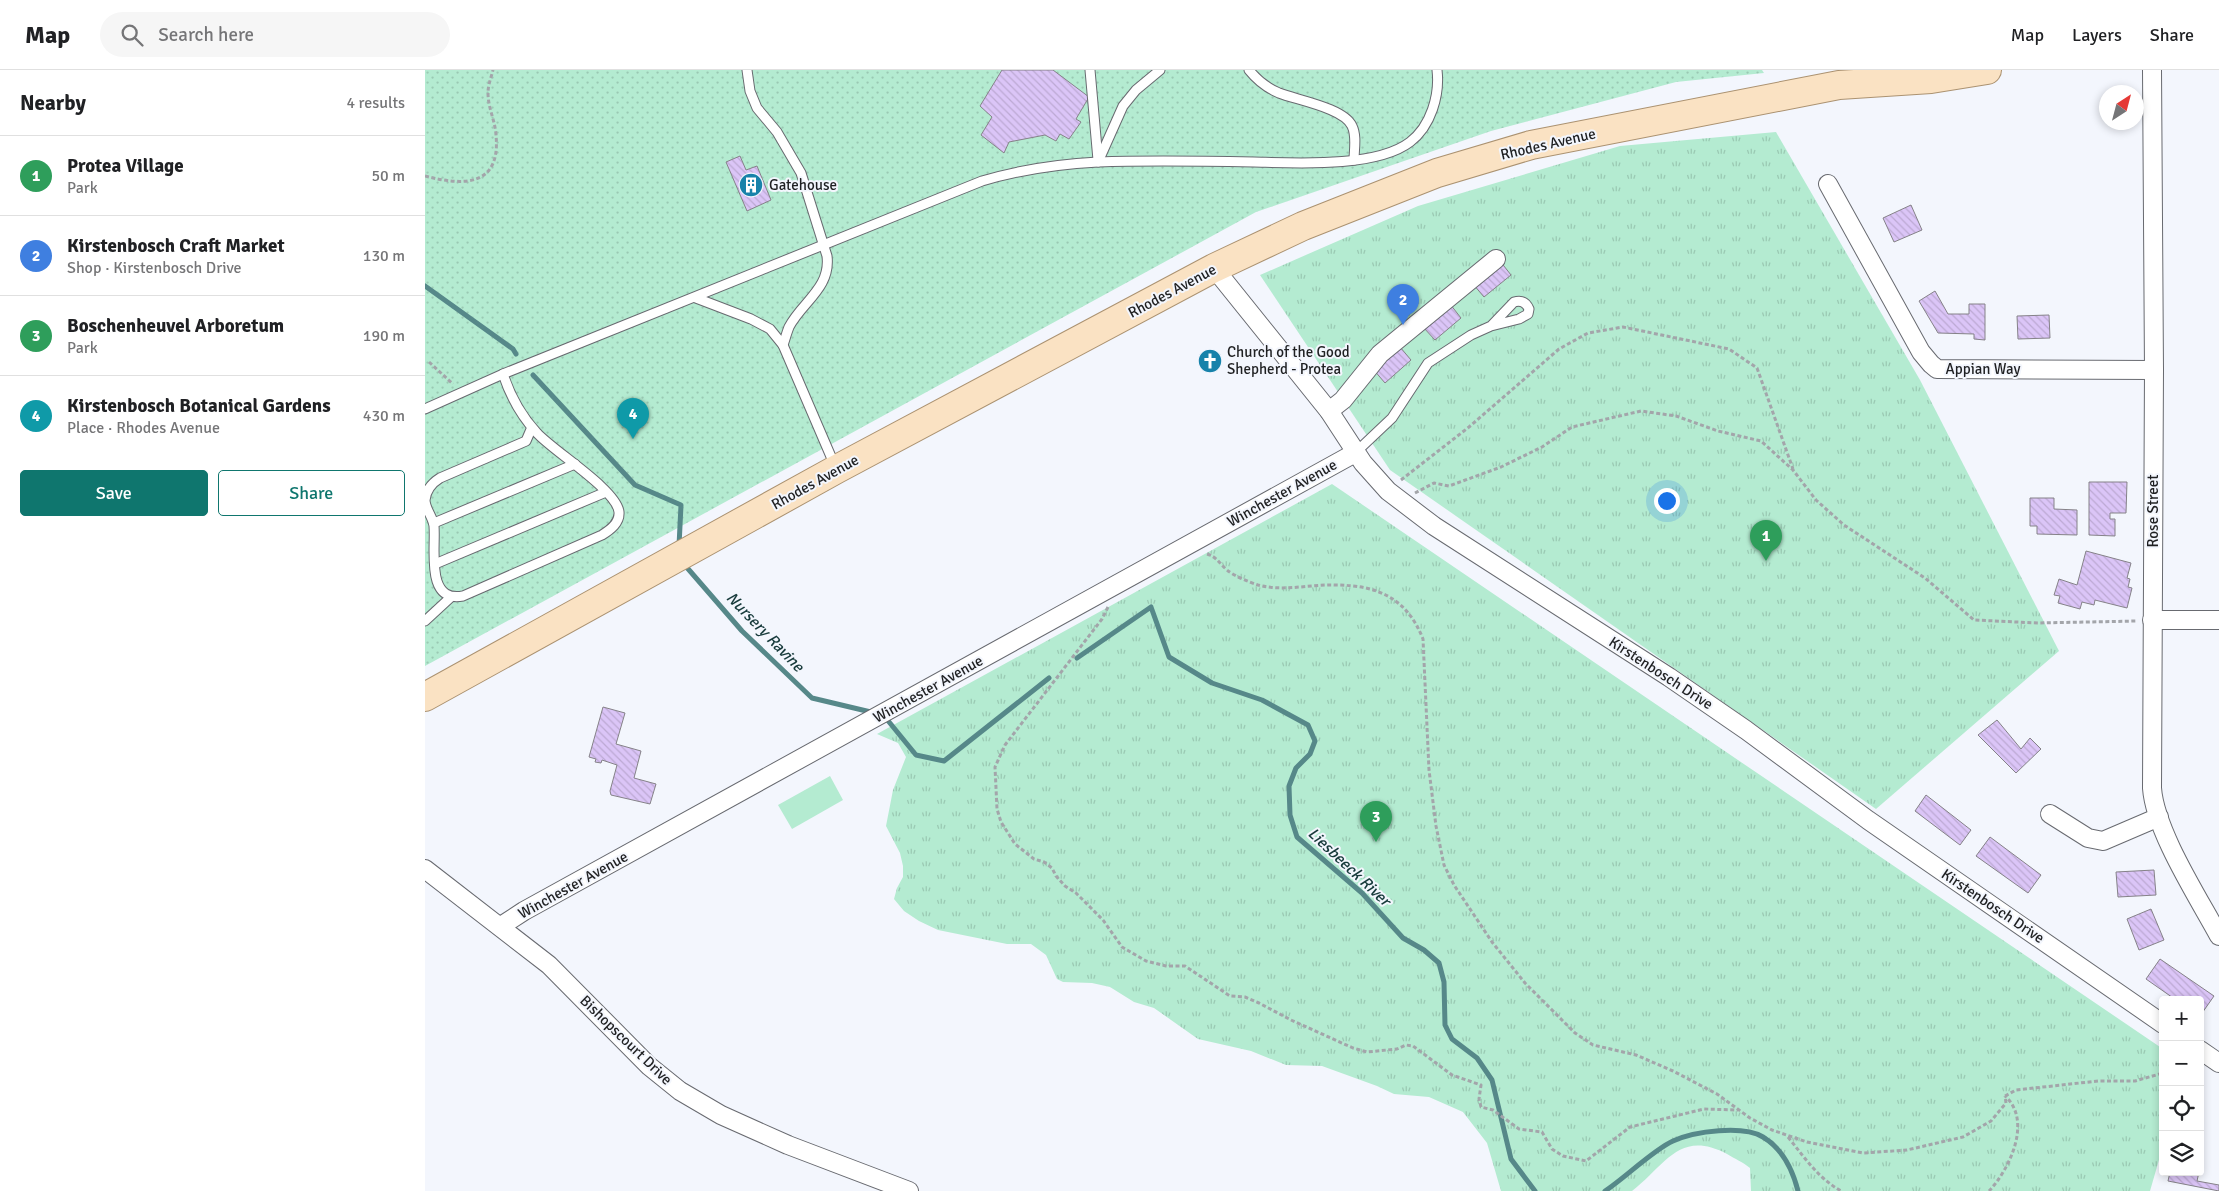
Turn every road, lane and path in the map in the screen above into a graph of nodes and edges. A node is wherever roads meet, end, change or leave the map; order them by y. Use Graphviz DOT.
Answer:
graph roads {
  1 [pos="493,70"];
  2 [pos="747,70"];
  3 [pos="1090,70"];
  4 [pos="1160,70"];
  5 [pos="1249,70"];
  6 [pos="1437,70"];
  7 [pos="1987,70"];
  8 [pos="2152,70"];
  9 [pos="1836,78"];
  10 [pos="1354,160"];
  11 [pos="1098,162"];
  12 [pos="425,176"];
  13 [pos="1828,184"];
  14 [pos="825,246"];
  15 [pos="1496,259"];
  16 [pos="1214,268"];
  17 [pos="696,298"];
  18 [pos="1491,326"];
  19 [pos="783,345"];
  20 [pos="429,362"];
  21 [pos="2154,370"];
  22 [pos="503,374"];
  23 [pos="463,393"];
  24 [pos="425,409"];
  25 [pos="1329,411"];
  26 [pos="532,427"];
  27 [pos="526,440"];
  28 [pos="548,444"];
  29 [pos="1355,453"];
  30 [pos="575,464"];
  31 [pos="837,469"];
  32 [pos="1793,470"];
  33 [pos="606,492"];
  34 [pos="1395,496"];
  35 [pos="433,524"];
  36 [pos="1195,542"];
  37 [pos="435,564"];
  38 [pos="1109,590"];
  39 [pos="451,597"];
  40 [pos="2153,620"];
  41 [pos="2219,620"];
  42 [pos="425,622"];
  43 [pos="425,697"];
  44 [pos="2050,814"];
  45 [pos="2159,817"];
  46 [pos="425,869"];
  47 [pos="501,926"];
  48 [pos="2219,936"];
  49 [pos="2159,1021"];
  50 [pos="2204,1053"];
  51 [pos="2219,1063"];
  52 [pos="2159,1073"];
  53 [pos="2005,1096"];
  54 [pos="1738,1110"];
  55 [pos="1786,1135"];
  56 [pos="909,1191"];
  57 [pos="1841,1191"];
  58 [pos="1989,1191"];
  1 -- 12 [label="path"];
  2 -- 14 [label="lane"];
  3 -- 11 [label="lane"];
  4 -- 11 [label="lane"];
  5 -- 10 [label="lane"];
  6 -- 10 [label="lane"];
  7 -- 9 [label="main road, Rhodes Avenue"];
  8 -- 21 [label="street, Rose Street"];
  9 -- 16 [label="main road, Rhodes Avenue"];
  10 -- 11 [label="lane"];
  11 -- 14 [label="lane"];
  13 -- 21 [label="street, Appian Way"];
  14 -- 17 [label="lane"];
  14 -- 19 [label="lane"];
  15 -- 25 [label="street"];
  16 -- 25 [label="street, Kirstenbosch Drive"];
  16 -- 31 [label="main road, Rhodes Avenue"];
  17 -- 19 [label="lane"];
  17 -- 22 [label="lane"];
  18 -- 29 [label="lane"];
  19 -- 31 [label="lane"];
  20 -- 23 [label="path"];
  21 -- 40 [label="street, Rose Street"];
  22 -- 23 [label="lane"];
  22 -- 26 [label="lane"];
  23 -- 24 [label="lane"];
  25 -- 29 [label="street, Kirstenbosch Drive"];
  26 -- 27 [label="lane"];
  26 -- 28 [label="lane"];
  27 -- 28 [label="lane"];
  27 -- 35 [label="lane"];
  28 -- 30 [label="lane"];
  29 -- 34 [label="street, Kirstenbosch Drive"];
  29 -- 36 [label="street, Winchester Avenue"];
  30 -- 33 [label="lane"];
  30 -- 35 [label="lane"];
  31 -- 43 [label="main road, Rhodes Avenue"];
  32 -- 34 [label="path"];
  32 -- 34 [label="path"];
  32 -- 40 [label="path"];
  33 -- 37 [label="lane"];
  33 -- 39 [label="lane"];
  34 -- 49 [label="street, Kirstenbosch Drive"];
  35 -- 37 [label="lane"];
  36 -- 38 [label="street, Winchester Avenue"];
  36 -- 54 [label="path"];
  37 -- 39 [label="lane"];
  38 -- 47 [label="street, Winchester Avenue"];
  38 -- 54 [label="path"];
  39 -- 42 [label="lane"];
  40 -- 41 [label="street"];
  40 -- 45 [label="street, Rose Street"];
  44 -- 45 [label="street"];
  45 -- 48 [label="street, Rose Street"];
  46 -- 47 [label="street, Bishopscourt Drive"];
  47 -- 56 [label="street, Bishopscourt Drive"];
  50 -- 51 [label="street"];
  52 -- 53 [label="path"];
  53 -- 55 [label="path"];
  53 -- 58 [label="path"];
  54 -- 55 [label="path"];
  55 -- 57 [label="path"];
}
